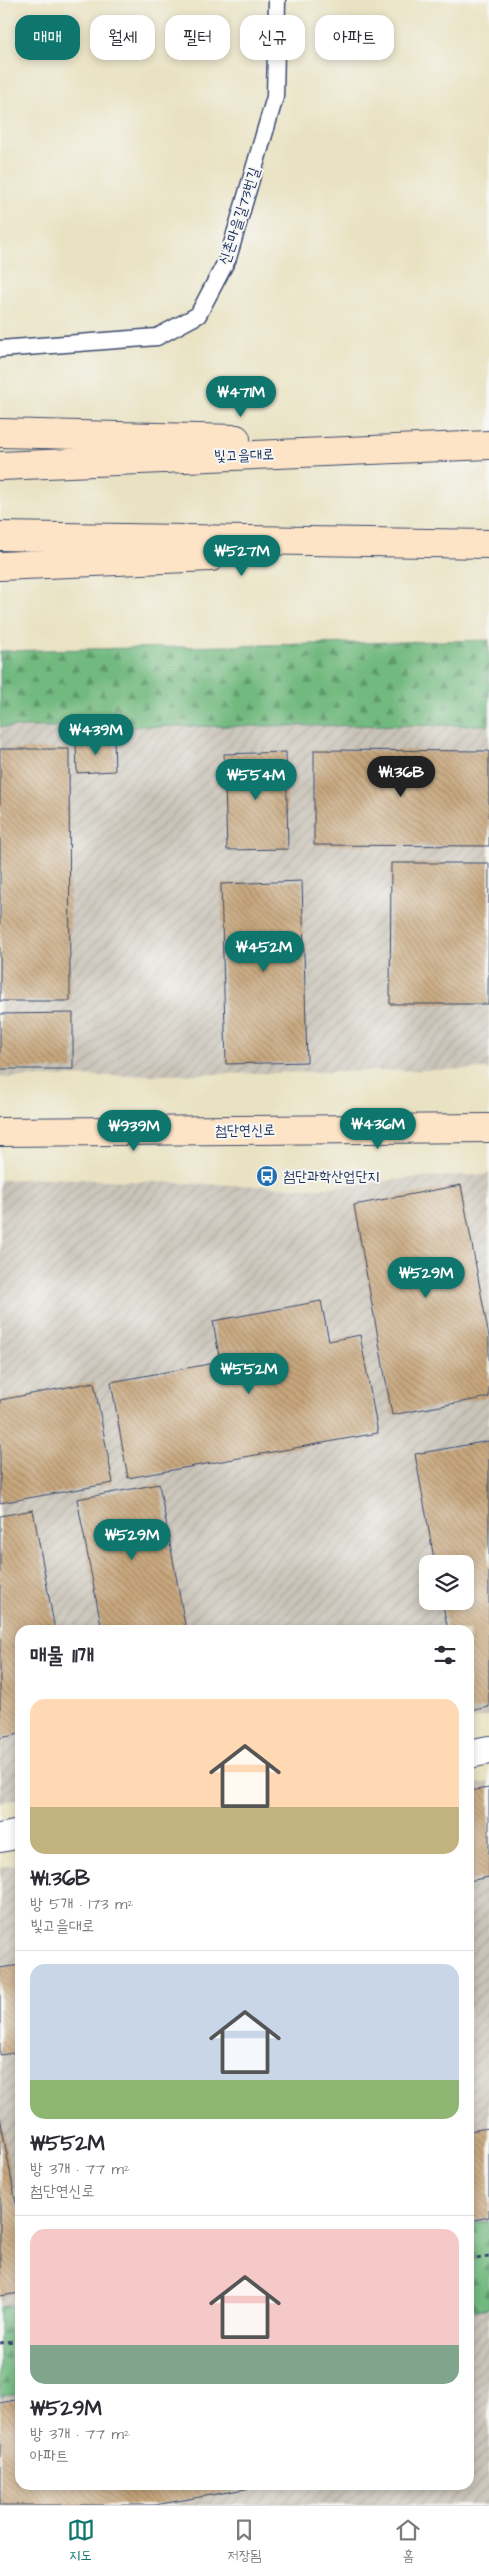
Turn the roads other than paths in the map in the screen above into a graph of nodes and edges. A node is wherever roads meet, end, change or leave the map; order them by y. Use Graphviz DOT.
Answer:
graph roads {
  1 [pos="277,0"];
  2 [pos="0,349"];
  3 [pos="0,433"];
  4 [pos="485,445"];
  5 [pos="0,466"];
  6 [pos="0,536"];
  7 [pos="486,544"];
  8 [pos="0,566"];
  9 [pos="489,1128"];
  10 [pos="0,1132"];
  11 [pos="489,1750"];
  12 [pos="474,1753"];
  13 [pos="15,1835"];
  14 [pos="0,1838"];
  1 -- 2 [label="lane, 신촌마을길73번길"];
  3 -- 4 [label="main road"];
  4 -- 5 [label="main road, 빛고을대로"];
  6 -- 7 [label="main road"];
  7 -- 8 [label="main road"];
  9 -- 10 [label="main road, 첨단연신로"];
  11 -- 12 [label="street"];
  13 -- 14 [label="street"];
}
